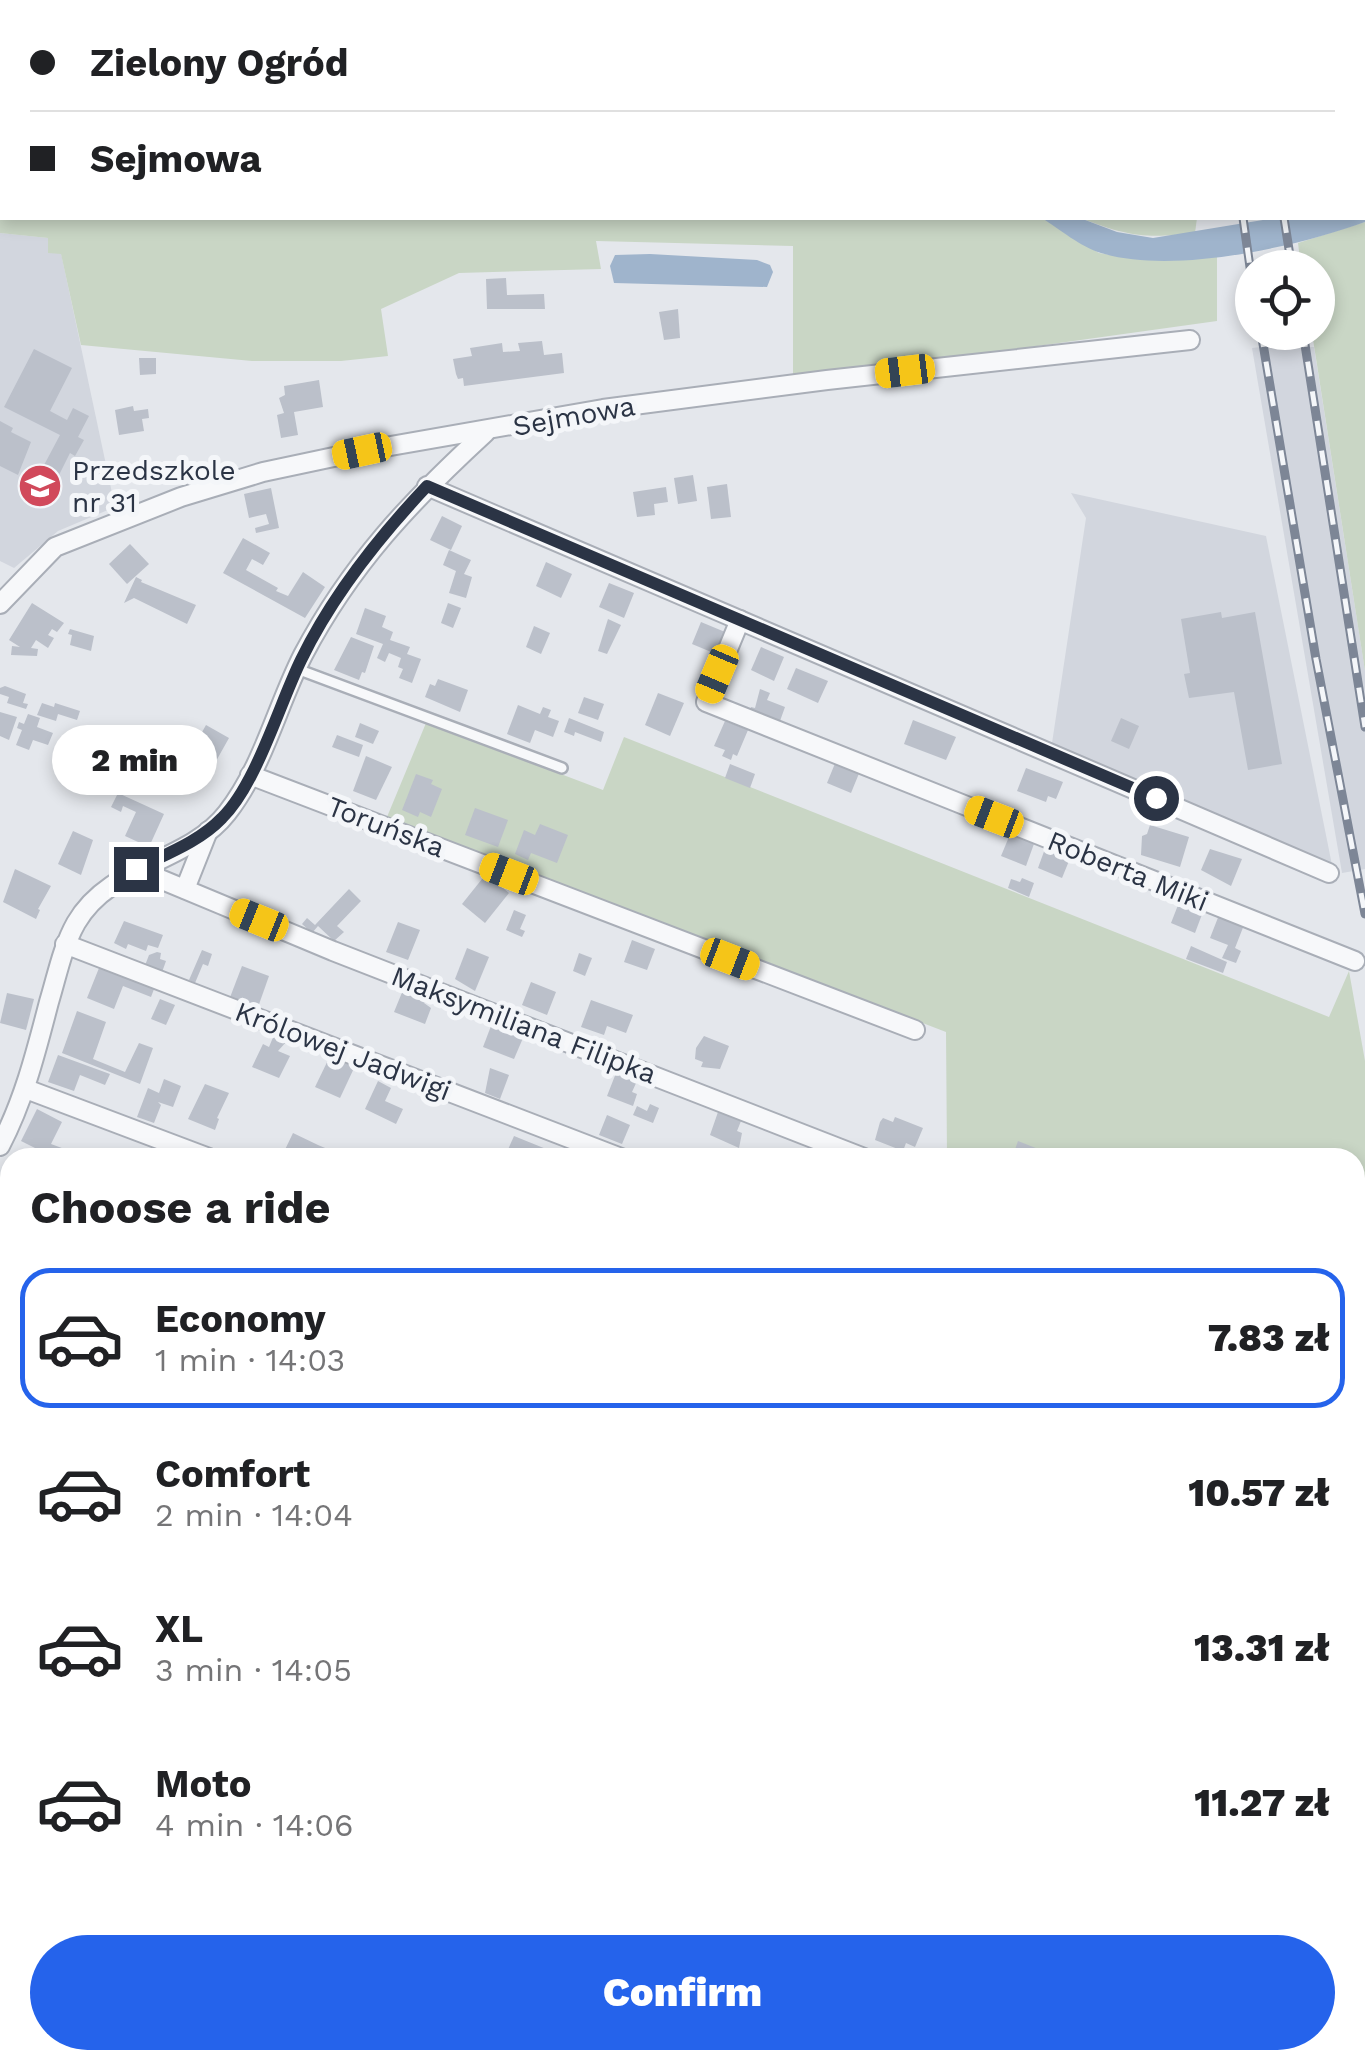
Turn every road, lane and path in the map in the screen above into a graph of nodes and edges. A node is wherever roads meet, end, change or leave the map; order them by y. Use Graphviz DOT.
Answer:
graph roads {
  1 [pos="1190,340"];
  2 [pos="486,432"];
  3 [pos="427,486"];
  4 [pos="8,580"];
  5 [pos="0,604"];
  6 [pos="740,620"];
  7 [pos="297,669"];
  8 [pos="562,768"];
  9 [pos="250,775"];
  10 [pos="208,831"];
  11 [pos="136,869"];
  12 [pos="1329,872"];
  13 [pos="185,890"];
  14 [pos="66,944"];
  15 [pos="1354,961"];
  16 [pos="915,1030"];
  17 [pos="26,1089"];
  18 [pos="0,1146"];
  19 [pos="182,1148"];
  20 [pos="595,1148"];
  21 [pos="839,1148"];
  1 -- 2 [label="street, Sejmowa"];
  2 -- 3 [label="street, Sejmowa"];
  2 -- 4 [label="street"];
  3 -- 6 [label="street"];
  3 -- 7 [label="street, Sejmowa"];
  4 -- 5 [label="street"];
  6 -- 12 [label="street"];
  6 -- 15 [label="street, Roberta Miki"];
  7 -- 8 [label="lane"];
  7 -- 9 [label="street, Sejmowa"];
  9 -- 10 [label="street, Sejmowa"];
  9 -- 16 [label="street, Toruńska"];
  10 -- 11 [label="street, Sejmowa"];
  10 -- 13 [label="street"];
  11 -- 13 [label="street, Maksymiliana Filipka"];
  11 -- 14 [label="street, Sejmowa"];
  13 -- 21 [label="street, Maksymiliana Filipka"];
  14 -- 17 [label="street, Sejmowa"];
  14 -- 20 [label="street, Królowej Jadwigi"];
  17 -- 18 [label="street, Sejmowa"];
  17 -- 19 [label="street"];
}
